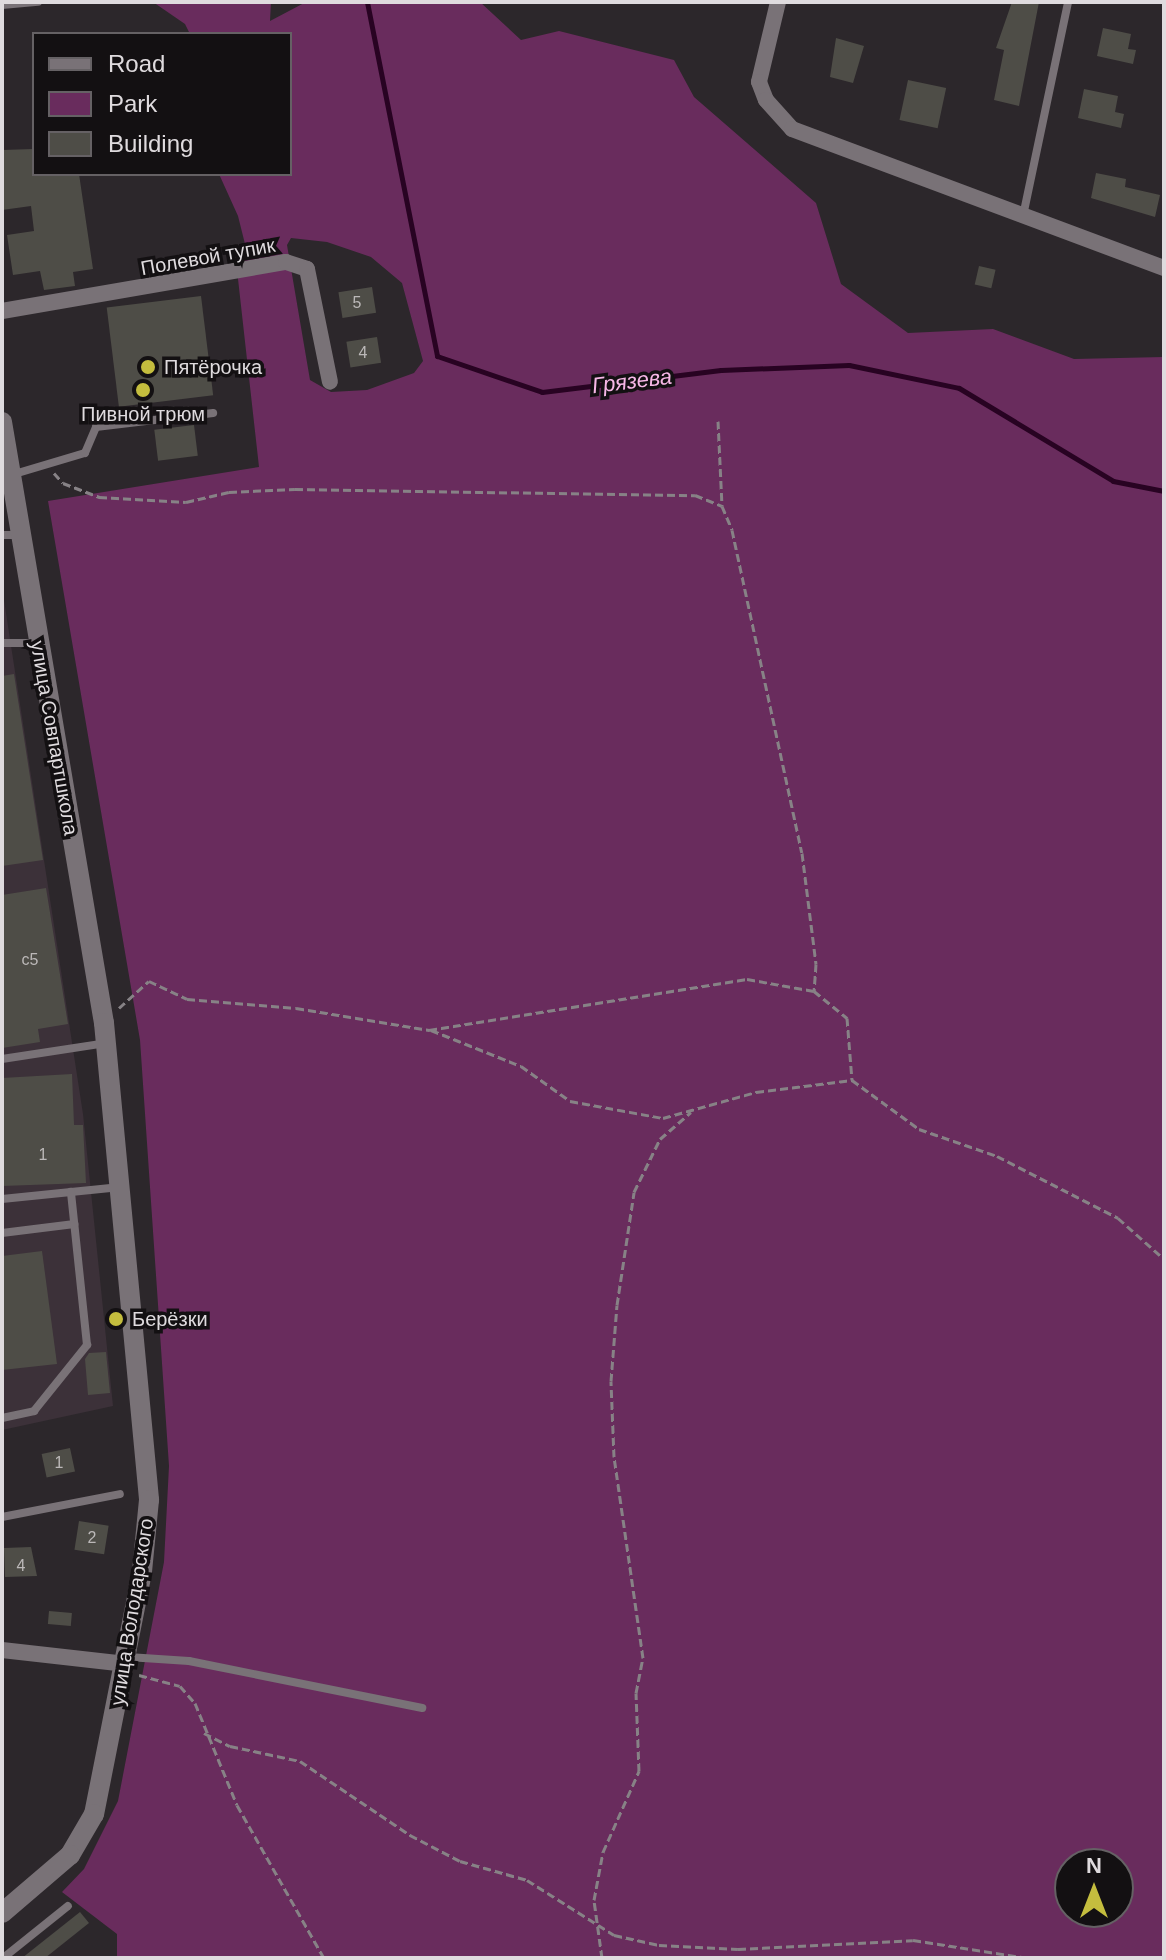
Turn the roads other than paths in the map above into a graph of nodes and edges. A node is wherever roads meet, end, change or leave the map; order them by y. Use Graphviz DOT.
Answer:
graph roads {
  1 [pos="38,2"];
  2 [pos="778,2"];
  3 [pos="1068,2"];
  4 [pos="2,5"];
  5 [pos="1023,216"];
  6 [pos="1164,268"];
  7 [pos="2,311"];
  8 [pos="330,382"];
  9 [pos="213,413"];
  10 [pos="2,422"];
  11 [pos="8,480"];
  12 [pos="10,535"];
  13 [pos="2,643"];
  14 [pos="38,643"];
  15 [pos="106,1040"];
  16 [pos="2,1059"];
  17 [pos="120,1181"];
  18 [pos="71,1192"];
  19 [pos="2,1199"];
  20 [pos="74,1224"];
  21 [pos="2,1233"];
  22 [pos="2,1418"];
  23 [pos="120,1494"];
  24 [pos="2,1517"];
  25 [pos="2,1650"];
  26 [pos="126,1664"];
  27 [pos="422,1708"];
  28 [pos="68,1906"];
  29 [pos="2,1913"];
  30 [pos="3,1958"];
  1 -- 4 [label="lane"];
  2 -- 5 [label="street"];
  3 -- 5 [label="lane"];
  5 -- 6 [label="street"];
  7 -- 8 [label="street, Полевой тупик"];
  9 -- 11 [label="lane"];
  10 -- 11 [label="street, улица Совпартшкола"];
  11 -- 12 [label="street, улица Совпартшкола"];
  12 -- 14 [label="street, улица Совпартшкола"];
  13 -- 14 [label="lane"];
  14 -- 15 [label="street, улица Совпартшкола"];
  15 -- 16 [label="lane"];
  15 -- 17 [label="street, улица Совпартшкола"];
  17 -- 18 [label="lane"];
  17 -- 26 [label="street, улица Володарского"];
  18 -- 19 [label="lane"];
  18 -- 20 [label="lane"];
  20 -- 21 [label="lane"];
  20 -- 22 [label="lane"];
  23 -- 24 [label="lane"];
  25 -- 26 [label="street"];
  26 -- 27 [label="lane"];
  26 -- 29 [label="street, улица Володарского"];
  28 -- 30 [label="lane"];
}
